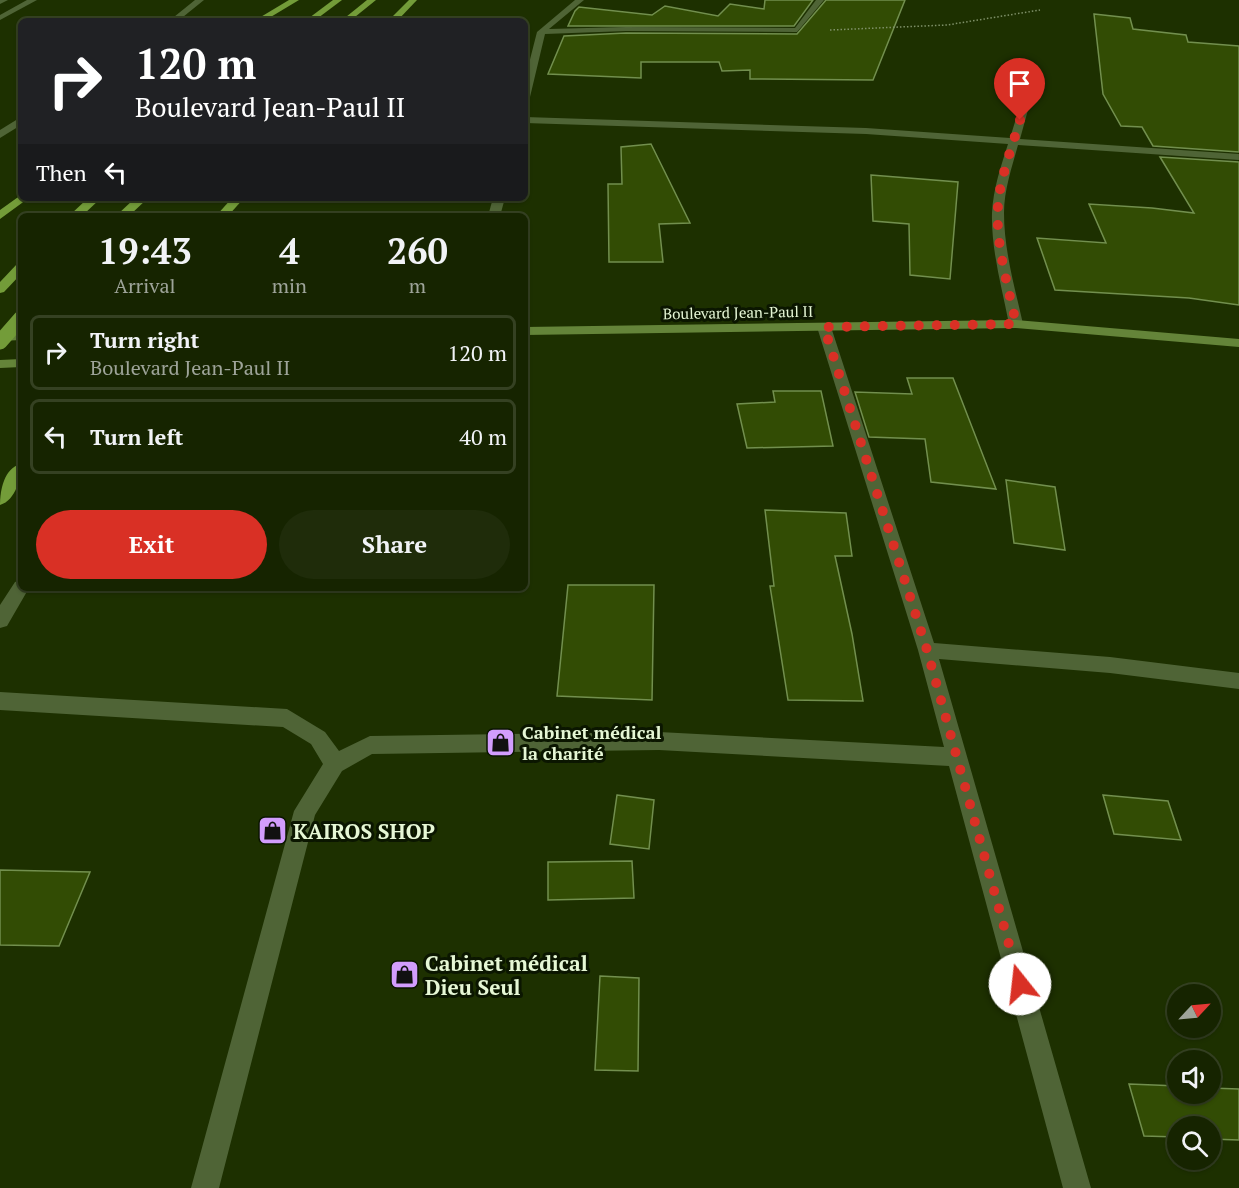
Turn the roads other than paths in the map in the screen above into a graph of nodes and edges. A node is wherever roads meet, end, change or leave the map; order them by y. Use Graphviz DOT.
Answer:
graph roads {
  1 [pos="4,0"];
  2 [pos="33,0"];
  3 [pos="200,0"];
  4 [pos="295,0"];
  5 [pos="338,0"];
  6 [pos="372,0"];
  7 [pos="413,0"];
  8 [pos="580,0"];
  9 [pos="820,0"];
  10 [pos="0,2"];
  11 [pos="0,18"];
  12 [pos="177,18"];
  13 [pos="263,18"];
  14 [pos="313,18"];
  15 [pos="349,18"];
  16 [pos="396,18"];
  17 [pos="541,32"];
  18 [pos="1033,77"];
  19 [pos="528,85"];
  20 [pos="528,120"];
  21 [pos="18,122"];
  22 [pos="0,135"];
  23 [pos="1014,141"];
  24 [pos="1239,157"];
  25 [pos="18,201"];
  26 [pos="92,201"];
  27 [pos="139,201"];
  28 [pos="235,201"];
  29 [pos="78,213"];
  30 [pos="125,213"];
  31 [pos="225,213"];
  32 [pos="0,216"];
  33 [pos="18,270"];
  34 [pos="0,289"];
  35 [pos="18,321"];
  36 [pos="1016,324"];
  37 [pos="824,327"];
  38 [pos="528,331"];
  39 [pos="18,336"];
  40 [pos="0,337"];
  41 [pos="0,342"];
  42 [pos="1239,343"];
  43 [pos="18,363"];
  44 [pos="0,364"];
  45 [pos="18,473"];
  46 [pos="0,499"];
  47 [pos="18,591"];
  48 [pos="0,621"];
  49 [pos="927,650"];
  50 [pos="1239,681"];
  51 [pos="0,701"];
  52 [pos="957,757"];
  53 [pos="335,764"];
  54 [pos="205,1188"];
  55 [pos="1077,1188"];
  1 -- 10 [label="street"];
  2 -- 11 [label="street"];
  3 -- 12 [label="street"];
  4 -- 13 [label="main road"];
  5 -- 14 [label="main road"];
  6 -- 15 [label="main road"];
  7 -- 16 [label="main road"];
  8 -- 17 [label="street"];
  9 -- 17 [label="street"];
  17 -- 19 [label="street"];
  18 -- 23 [label="street"];
  20 -- 23 [label="street"];
  21 -- 22 [label="street"];
  23 -- 24 [label="street"];
  23 -- 36 [label="street"];
  25 -- 32 [label="main road"];
  26 -- 29 [label="main road"];
  27 -- 30 [label="main road"];
  28 -- 31 [label="main road"];
  33 -- 34 [label="main road"];
  35 -- 41 [label="main road, bridge"];
  36 -- 37 [label="main road, Boulevard Jean-Paul II"];
  36 -- 42 [label="main road, Boulevard Jean-Paul II"];
  37 -- 38 [label="main road, Boulevard Jean-Paul II"];
  37 -- 49 [label="street"];
  39 -- 40 [label="main road"];
  43 -- 44 [label="main road"];
  45 -- 46 [label="main road"];
  47 -- 48 [label="street"];
  49 -- 50 [label="street"];
  49 -- 52 [label="street"];
  51 -- 53 [label="street"];
  52 -- 53 [label="street"];
  52 -- 55 [label="street"];
  53 -- 54 [label="street"];
}
